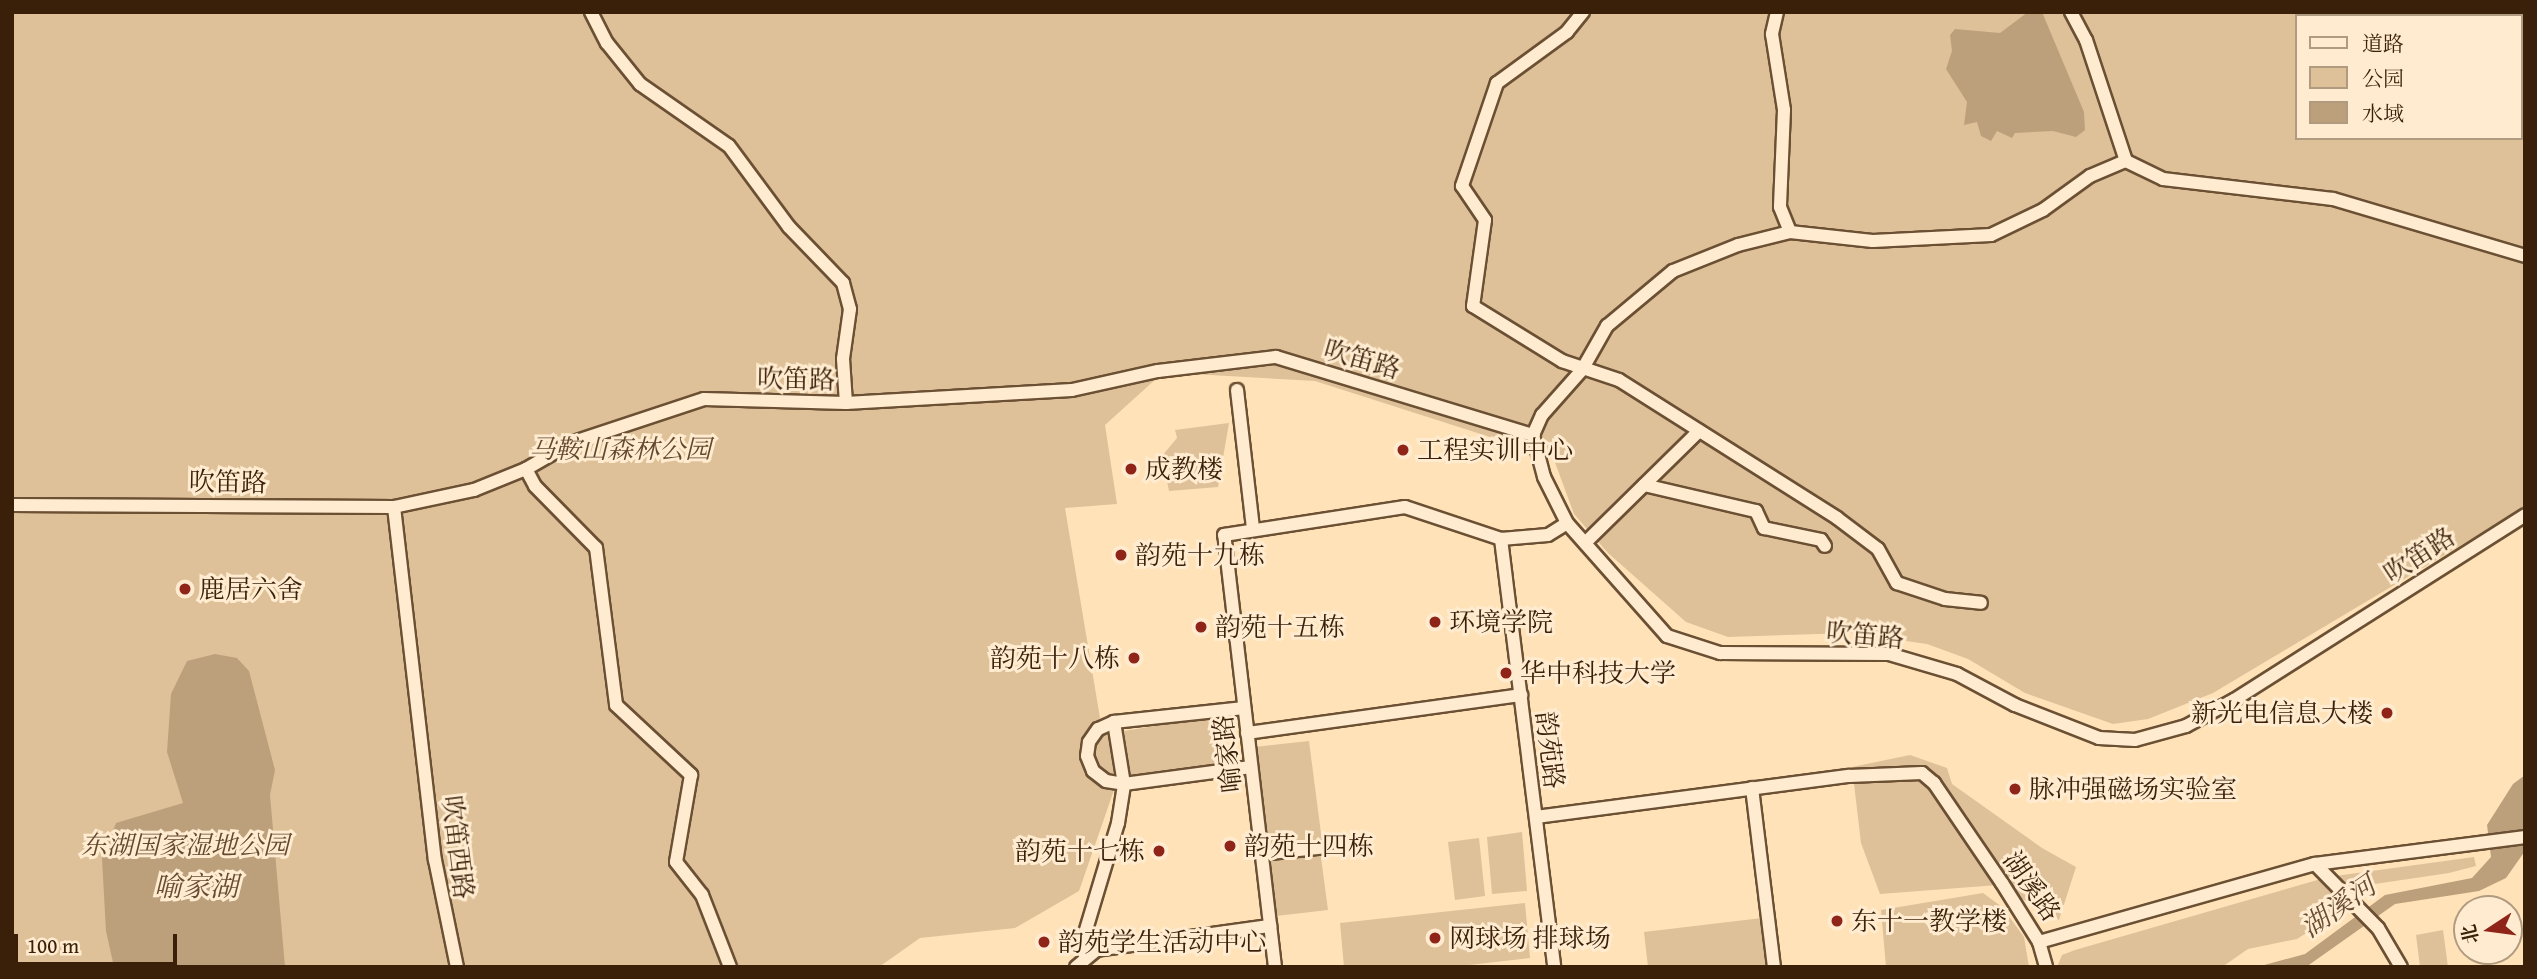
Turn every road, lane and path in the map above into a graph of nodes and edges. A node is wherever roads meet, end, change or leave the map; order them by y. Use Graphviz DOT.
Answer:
graph roads {
  1 [pos="592,12"];
  2 [pos="1583,12"];
  3 [pos="1777,12"];
  4 [pos="2071,12"];
  5 [pos="2126,162"];
  6 [pos="1790,232"];
  7 [pos="2525,256"];
  8 [pos="1582,370"];
  9 [pos="1237,390"];
  10 [pos="846,403"];
  11 [pos="1699,430"];
  12 [pos="1533,436"];
  13 [pos="526,469"];
  14 [pos="1644,485"];
  15 [pos="12,505"];
  16 [pos="394,507"];
  17 [pos="2525,515"];
  18 [pos="1567,523"];
  19 [pos="1253,529"];
  20 [pos="1501,539"];
  21 [pos="1586,543"];
  22 [pos="1825,546"];
  23 [pos="1981,604"];
  24 [pos="1521,695"];
  25 [pos="1244,708"];
  26 [pos="1114,722"];
  27 [pos="1247,733"];
  28 [pos="1251,767"];
  29 [pos="1124,784"];
  30 [pos="1752,788"];
  31 [pos="1536,817"];
  32 [pos="2525,837"];
  33 [pos="1326,847"];
  34 [pos="1262,854"];
  35 [pos="2315,864"];
  36 [pos="1270,926"];
  37 [pos="2039,942"];
  38 [pos="1086,956"];
  39 [pos="457,967"];
  40 [pos="730,967"];
  41 [pos="1076,967"];
  42 [pos="1275,967"];
  43 [pos="1554,967"];
  44 [pos="1774,967"];
  45 [pos="2046,967"];
  46 [pos="2401,967"];
  1 -- 10 [label="street"];
  2 -- 8 [label="street"];
  3 -- 6 [label="street"];
  4 -- 5 [label="street"];
  5 -- 6 [label="street"];
  5 -- 7 [label="street"];
  6 -- 8 [label="street"];
  8 -- 11 [label="street"];
  8 -- 12 [label="street"];
  9 -- 19 [label="street"];
  10 -- 12 [label="street, 吹笛路"];
  10 -- 13 [label="street, 吹笛路"];
  11 -- 14 [label="street"];
  11 -- 23 [label="street"];
  12 -- 18 [label="street, 吹笛路"];
  13 -- 16 [label="street, 吹笛路"];
  13 -- 40 [label="street"];
  14 -- 21 [label="street"];
  14 -- 22 [label="street"];
  15 -- 16 [label="street, 吹笛路"];
  16 -- 39 [label="street, 吹笛西路"];
  17 -- 21 [label="street, 吹笛路"];
  18 -- 20 [label="street"];
  18 -- 21 [label="street, 吹笛路"];
  19 -- 20 [label="street"];
  19 -- 25 [label="street, 喻家路"];
  20 -- 24 [label="street, 韵苑路"];
  24 -- 27 [label="street"];
  24 -- 31 [label="street, 韵苑路"];
  25 -- 26 [label="street"];
  25 -- 27 [label="street, 喻家路"];
  26 -- 29 [label="street"];
  26 -- 29 [label="street"];
  27 -- 28 [label="street, 喻家路"];
  28 -- 29 [label="street"];
  28 -- 34 [label="street, 喻家路"];
  29 -- 38 [label="street"];
  30 -- 31 [label="street, 湖溪路"];
  30 -- 37 [label="street, 湖溪路"];
  30 -- 44 [label="street"];
  31 -- 43 [label="street, 韵苑路"];
  32 -- 35 [label="street, 湖溪路"];
  33 -- 34 [label="street"];
  34 -- 36 [label="street, 喻家路"];
  35 -- 37 [label="street, 湖溪路"];
  35 -- 46 [label="street"];
  36 -- 38 [label="street"];
  36 -- 42 [label="street, 喻家路"];
  37 -- 45 [label="street"];
  38 -- 41 [label="street"];
}
